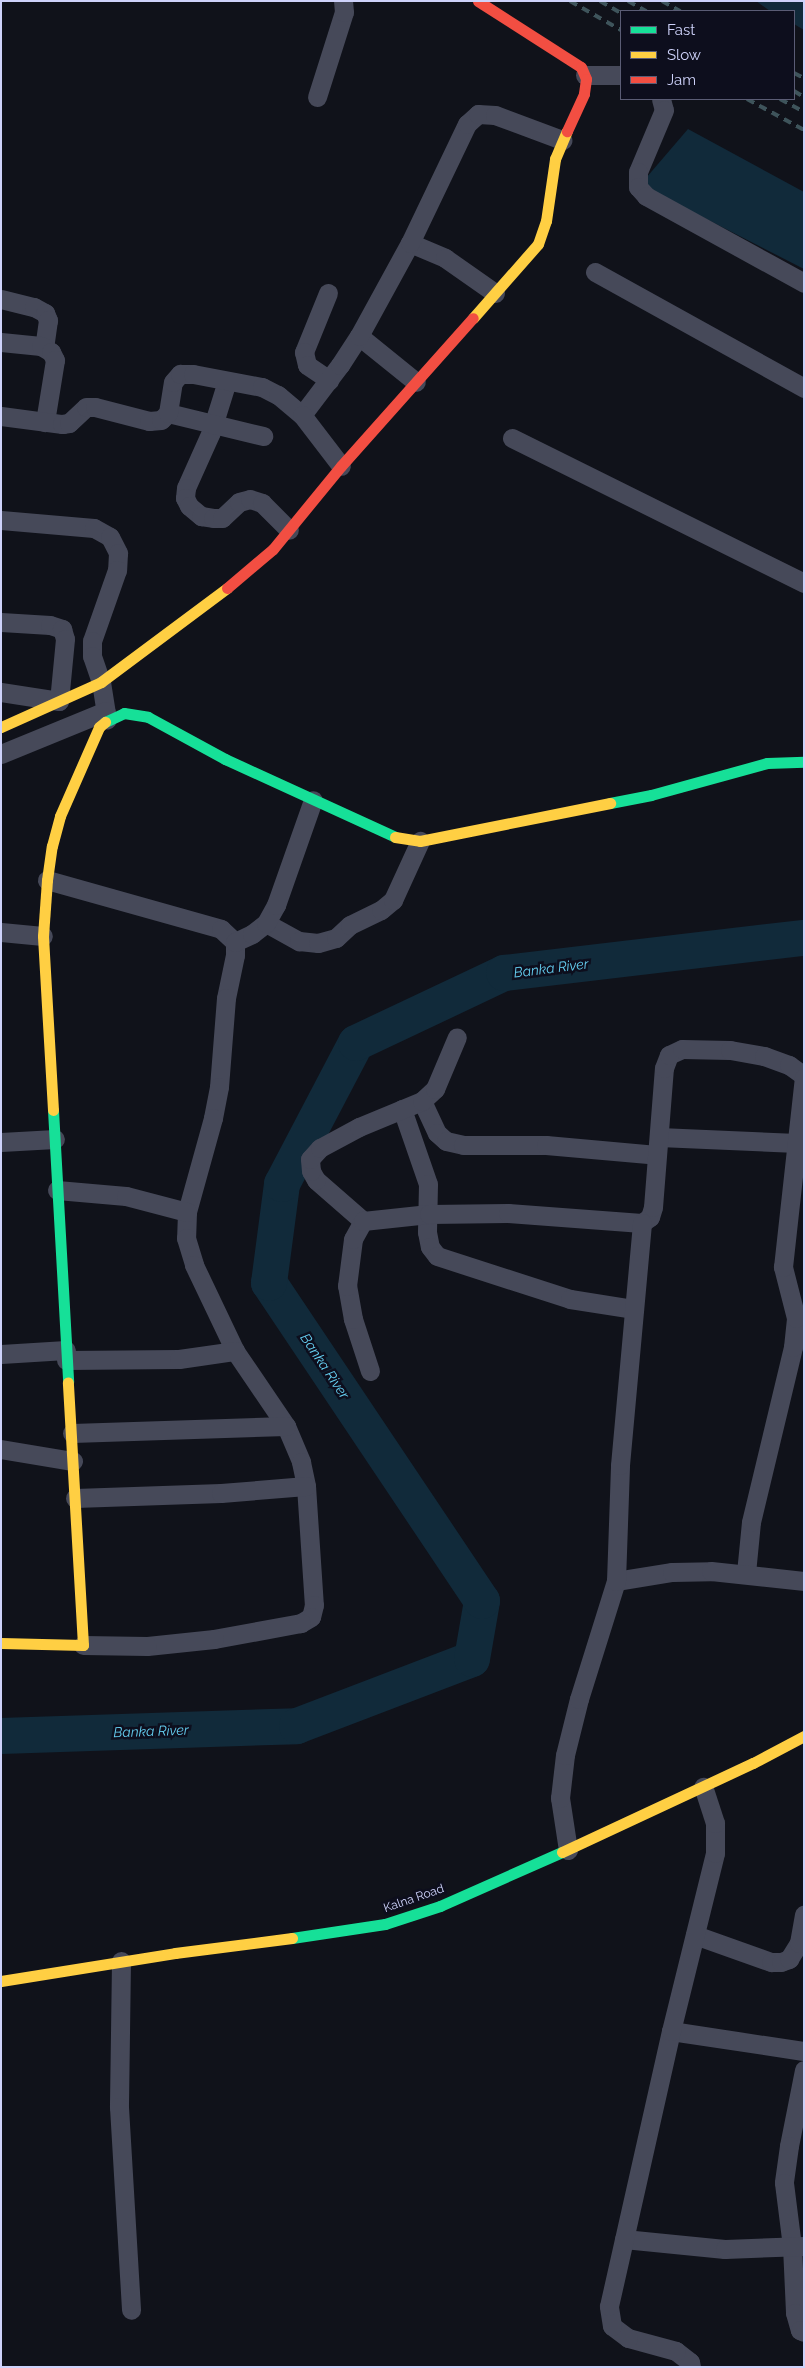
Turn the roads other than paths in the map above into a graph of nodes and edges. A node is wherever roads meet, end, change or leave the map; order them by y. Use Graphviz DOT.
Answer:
graph roads {
  1 [pos="343,1"];
  2 [pos="478,1"];
  3 [pos="585,75"];
  4 [pos="620,75"];
  5 [pos="317,97"];
  6 [pos="661,100"];
  7 [pos="562,140"];
  8 [pos="410,243"];
  9 [pos="595,272"];
  10 [pos="804,283"];
  11 [pos="328,293"];
  12 [pos="495,293"];
  13 [pos="1,299"];
  14 [pos="359,336"];
  15 [pos="1,342"];
  16 [pos="44,347"];
  17 [pos="329,380"];
  18 [pos="227,381"];
  19 [pos="416,382"];
  20 [pos="804,388"];
  21 [pos="168,413"];
  22 [pos="302,415"];
  23 [pos="1,416"];
  24 [pos="45,422"];
  25 [pos="213,424"];
  26 [pos="263,436"];
  27 [pos="512,438"];
  28 [pos="341,466"];
  29 [pos="1,520"];
  30 [pos="290,530"];
  31 [pos="804,582"];
  32 [pos="1,622"];
  33 [pos="101,682"];
  34 [pos="1,692"];
  35 [pos="59,701"];
  36 [pos="106,715"];
  37 [pos="1,727"];
  38 [pos="1,754"];
  39 [pos="804,762"];
  40 [pos="312,800"];
  41 [pos="420,841"];
  42 [pos="47,880"];
  43 [pos="266,923"];
  44 [pos="1,932"];
  45 [pos="44,936"];
  46 [pos="235,942"];
  47 [pos="457,1037"];
  48 [pos="804,1077"];
  49 [pos="422,1101"];
  50 [pos="402,1109"];
  51 [pos="55,1139"];
  52 [pos="1,1142"];
  53 [pos="798,1143"];
  54 [pos="658,1146"];
  55 [pos="57,1190"];
  56 [pos="187,1212"];
  57 [pos="429,1214"];
  58 [pos="363,1221"];
  59 [pos="642,1223"];
  60 [pos="634,1308"];
  61 [pos="800,1319"];
  62 [pos="235,1351"];
  63 [pos="1,1354"];
  64 [pos="66,1355"];
  65 [pos="796,1366"];
  66 [pos="370,1371"];
  67 [pos="286,1426"];
  68 [pos="72,1434"];
  69 [pos="1,1449"];
  70 [pos="73,1461"];
  71 [pos="306,1486"];
  72 [pos="75,1498"];
  73 [pos="746,1573"];
  74 [pos="616,1581"];
  75 [pos="804,1581"];
  76 [pos="1,1643"];
  77 [pos="83,1645"];
  78 [pos="804,1736"];
  79 [pos="703,1787"];
  80 [pos="568,1850"];
  81 [pos="804,1914"];
  82 [pos="695,1935"];
  83 [pos="797,1959"];
  84 [pos="121,1961"];
  85 [pos="1,1982"];
  86 [pos="670,2031"];
  87 [pos="804,2050"];
  88 [pos="804,2070"];
  89 [pos="624,2239"];
  90 [pos="798,2246"];
  91 [pos="131,2310"];
  92 [pos="804,2332"];
  93 [pos="691,2367"];
  1 -- 5 [label="street"];
  2 -- 3 [label="street"];
  3 -- 4 [label="street"];
  3 -- 7 [label="street"];
  6 -- 10 [label="street"];
  7 -- 8 [label="street"];
  7 -- 12 [label="street"];
  8 -- 12 [label="street"];
  8 -- 14 [label="street"];
  9 -- 20 [label="street"];
  11 -- 17 [label="street"];
  12 -- 19 [label="street"];
  13 -- 16 [label="street"];
  14 -- 17 [label="street"];
  14 -- 19 [label="street"];
  15 -- 16 [label="street"];
  16 -- 24 [label="street"];
  17 -- 22 [label="street"];
  18 -- 21 [label="street"];
  18 -- 22 [label="street"];
  18 -- 25 [label="street"];
  19 -- 28 [label="street"];
  21 -- 24 [label="street"];
  21 -- 25 [label="street"];
  22 -- 28 [label="street"];
  23 -- 24 [label="street"];
  25 -- 26 [label="street"];
  25 -- 30 [label="street"];
  27 -- 31 [label="street"];
  28 -- 30 [label="street"];
  29 -- 33 [label="street"];
  30 -- 33 [label="street"];
  32 -- 35 [label="street"];
  33 -- 35 [label="street"];
  33 -- 36 [label="street"];
  34 -- 35 [label="street"];
  35 -- 37 [label="street"];
  36 -- 38 [label="street"];
  36 -- 40 [label="street"];
  36 -- 42 [label="street"];
  39 -- 41 [label="street"];
  40 -- 41 [label="street"];
  40 -- 43 [label="street"];
  41 -- 43 [label="street"];
  42 -- 45 [label="street"];
  42 -- 46 [label="street"];
  43 -- 46 [label="street"];
  44 -- 45 [label="street"];
  45 -- 51 [label="street"];
  46 -- 56 [label="street"];
  47 -- 49 [label="street"];
  48 -- 53 [label="street"];
  48 -- 54 [label="street"];
  49 -- 50 [label="street"];
  49 -- 54 [label="street"];
  50 -- 57 [label="street"];
  50 -- 58 [label="street"];
  51 -- 52 [label="street"];
  51 -- 55 [label="street"];
  53 -- 54 [label="street"];
  53 -- 61 [label="street"];
  54 -- 59 [label="street"];
  55 -- 56 [label="street"];
  55 -- 64 [label="street"];
  56 -- 62 [label="street"];
  57 -- 58 [label="street"];
  57 -- 59 [label="street"];
  57 -- 60 [label="street"];
  58 -- 66 [label="street"];
  59 -- 60 [label="street"];
  60 -- 74 [label="street"];
  61 -- 65 [label="street"];
  62 -- 64 [label="street"];
  62 -- 67 [label="street"];
  63 -- 64 [label="street"];
  64 -- 68 [label="street"];
  65 -- 73 [label="street"];
  67 -- 68 [label="street"];
  67 -- 71 [label="street"];
  68 -- 70 [label="street"];
  69 -- 70 [label="street"];
  70 -- 72 [label="street"];
  71 -- 72 [label="street"];
  71 -- 77 [label="street"];
  72 -- 77 [label="street"];
  73 -- 74 [label="street"];
  73 -- 75 [label="street"];
  74 -- 80 [label="street"];
  76 -- 77 [label="street"];
  78 -- 79 [label="street, Kalna Road"];
  79 -- 80 [label="street, Kalna Road"];
  79 -- 82 [label="street"];
  80 -- 84 [label="street, Kalna Road"];
  81 -- 83 [label="street"];
  82 -- 83 [label="street"];
  82 -- 86 [label="street"];
  84 -- 85 [label="street, Kalna Road"];
  84 -- 91 [label="street"];
  86 -- 87 [label="street"];
  86 -- 89 [label="street"];
  88 -- 90 [label="street"];
  89 -- 90 [label="street"];
  89 -- 93 [label="street"];
  90 -- 92 [label="street"];
}
